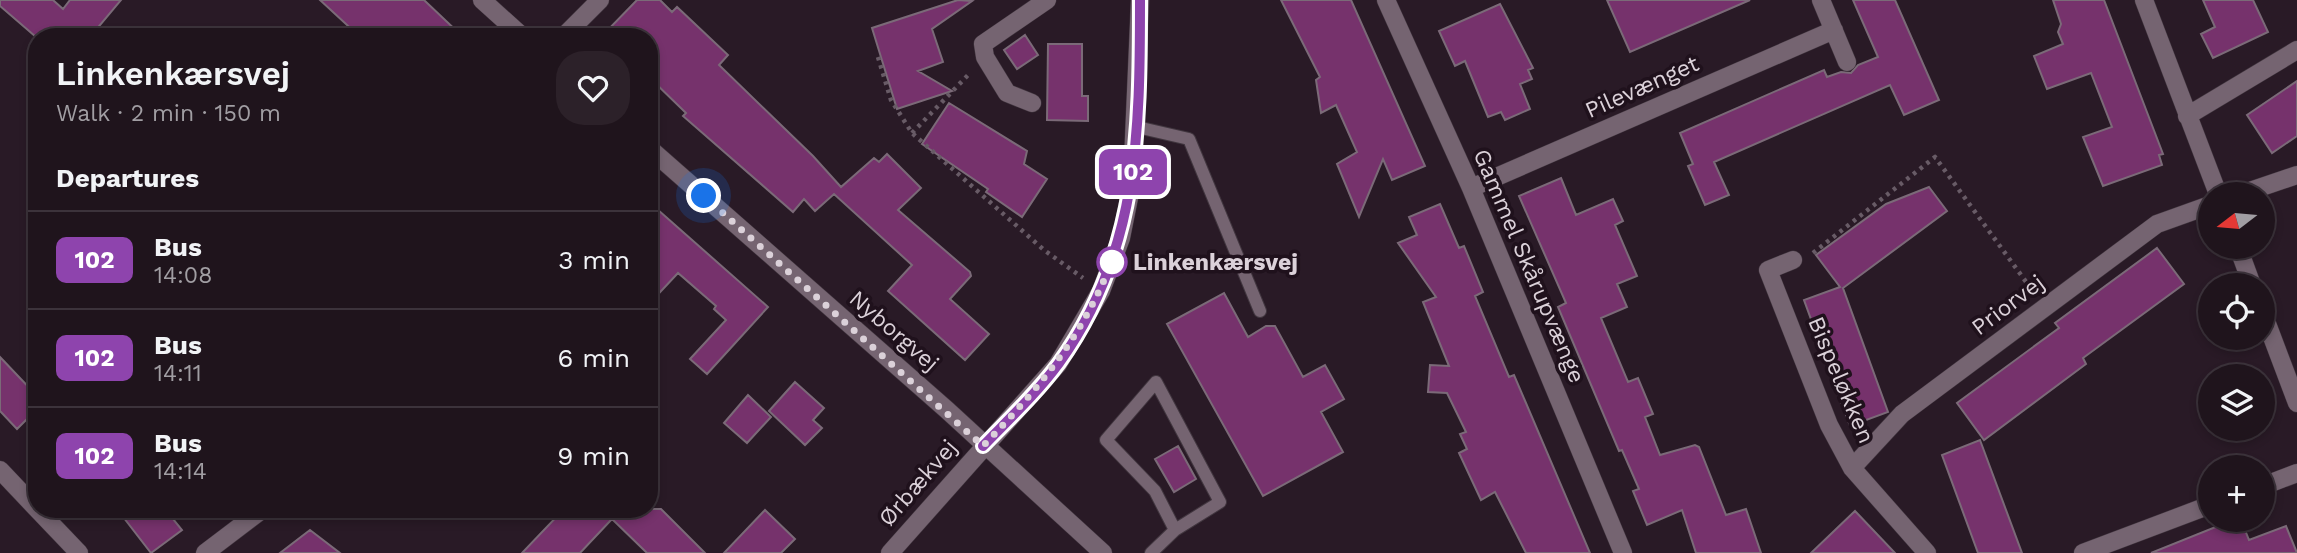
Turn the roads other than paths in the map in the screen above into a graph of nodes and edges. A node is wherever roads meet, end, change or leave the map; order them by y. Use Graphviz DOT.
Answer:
graph roads {
  1 [pos="482,0"];
  2 [pos="600,0"];
  3 [pos="1047,0"];
  4 [pos="1140,0"];
  5 [pos="1386,0"];
  6 [pos="1821,0"];
  7 [pos="2144,0"];
  8 [pos="513,28"];
  9 [pos="572,28"];
  10 [pos="1834,30"];
  11 [pos="2297,50"];
  12 [pos="1847,62"];
  13 [pos="1032,103"];
  14 [pos="2187,116"];
  15 [pos="1137,127"];
  16 [pos="658,156"];
  17 [pos="2297,175"];
  18 [pos="2213,182"];
  19 [pos="2275,182"];
  20 [pos="1471,188"];
  21 [pos="2198,209"];
  22 [pos="1793,260"];
  23 [pos="1260,311"];
  24 [pos="2275,345"];
  25 [pos="2297,403"];
  26 [pos="983,446"];
  27 [pos="1853,468"];
  28 [pos="0,470"];
  29 [pos="2297,473"];
  30 [pos="2275,481"];
  31 [pos="28,500"];
  32 [pos="2198,510"];
  33 [pos="46,518"];
  34 [pos="251,518"];
  35 [pos="1175,530"];
  36 [pos="79,553"];
  37 [pos="205,553"];
  38 [pos="890,553"];
  39 [pos="1103,553"];
  40 [pos="1151,553"];
  41 [pos="1623,553"];
  42 [pos="1927,553"];
  43 [pos="2083,553"];
  1 -- 8 [label="street"];
  2 -- 9 [label="street"];
  3 -- 13 [label="street"];
  4 -- 15 [label="street"];
  5 -- 20 [label="street, Gammel Skårupvænge"];
  6 -- 10 [label="street"];
  7 -- 14 [label="street"];
  10 -- 12 [label="street"];
  10 -- 20 [label="street, Pilevænget"];
  11 -- 14 [label="street"];
  14 -- 18 [label="street"];
  15 -- 23 [label="lane"];
  15 -- 26 [label="street"];
  16 -- 26 [label="street, Nyborgvej"];
  17 -- 19 [label="street"];
  20 -- 41 [label="street, Gammel Skårupvænge"];
  21 -- 27 [label="street, Priorvej"];
  22 -- 27 [label="street, Bispeløkken"];
  24 -- 25 [label="street"];
  26 -- 38 [label="street, Ørbækvej"];
  26 -- 39 [label="street, Nyborgvej"];
  27 -- 42 [label="street, Bispeløkken"];
  28 -- 31 [label="street"];
  29 -- 30 [label="street"];
  32 -- 43 [label="street"];
  33 -- 36 [label="street"];
  34 -- 37 [label="street"];
  35 -- 35 [label="lane"];
  35 -- 40 [label="lane"];
}
